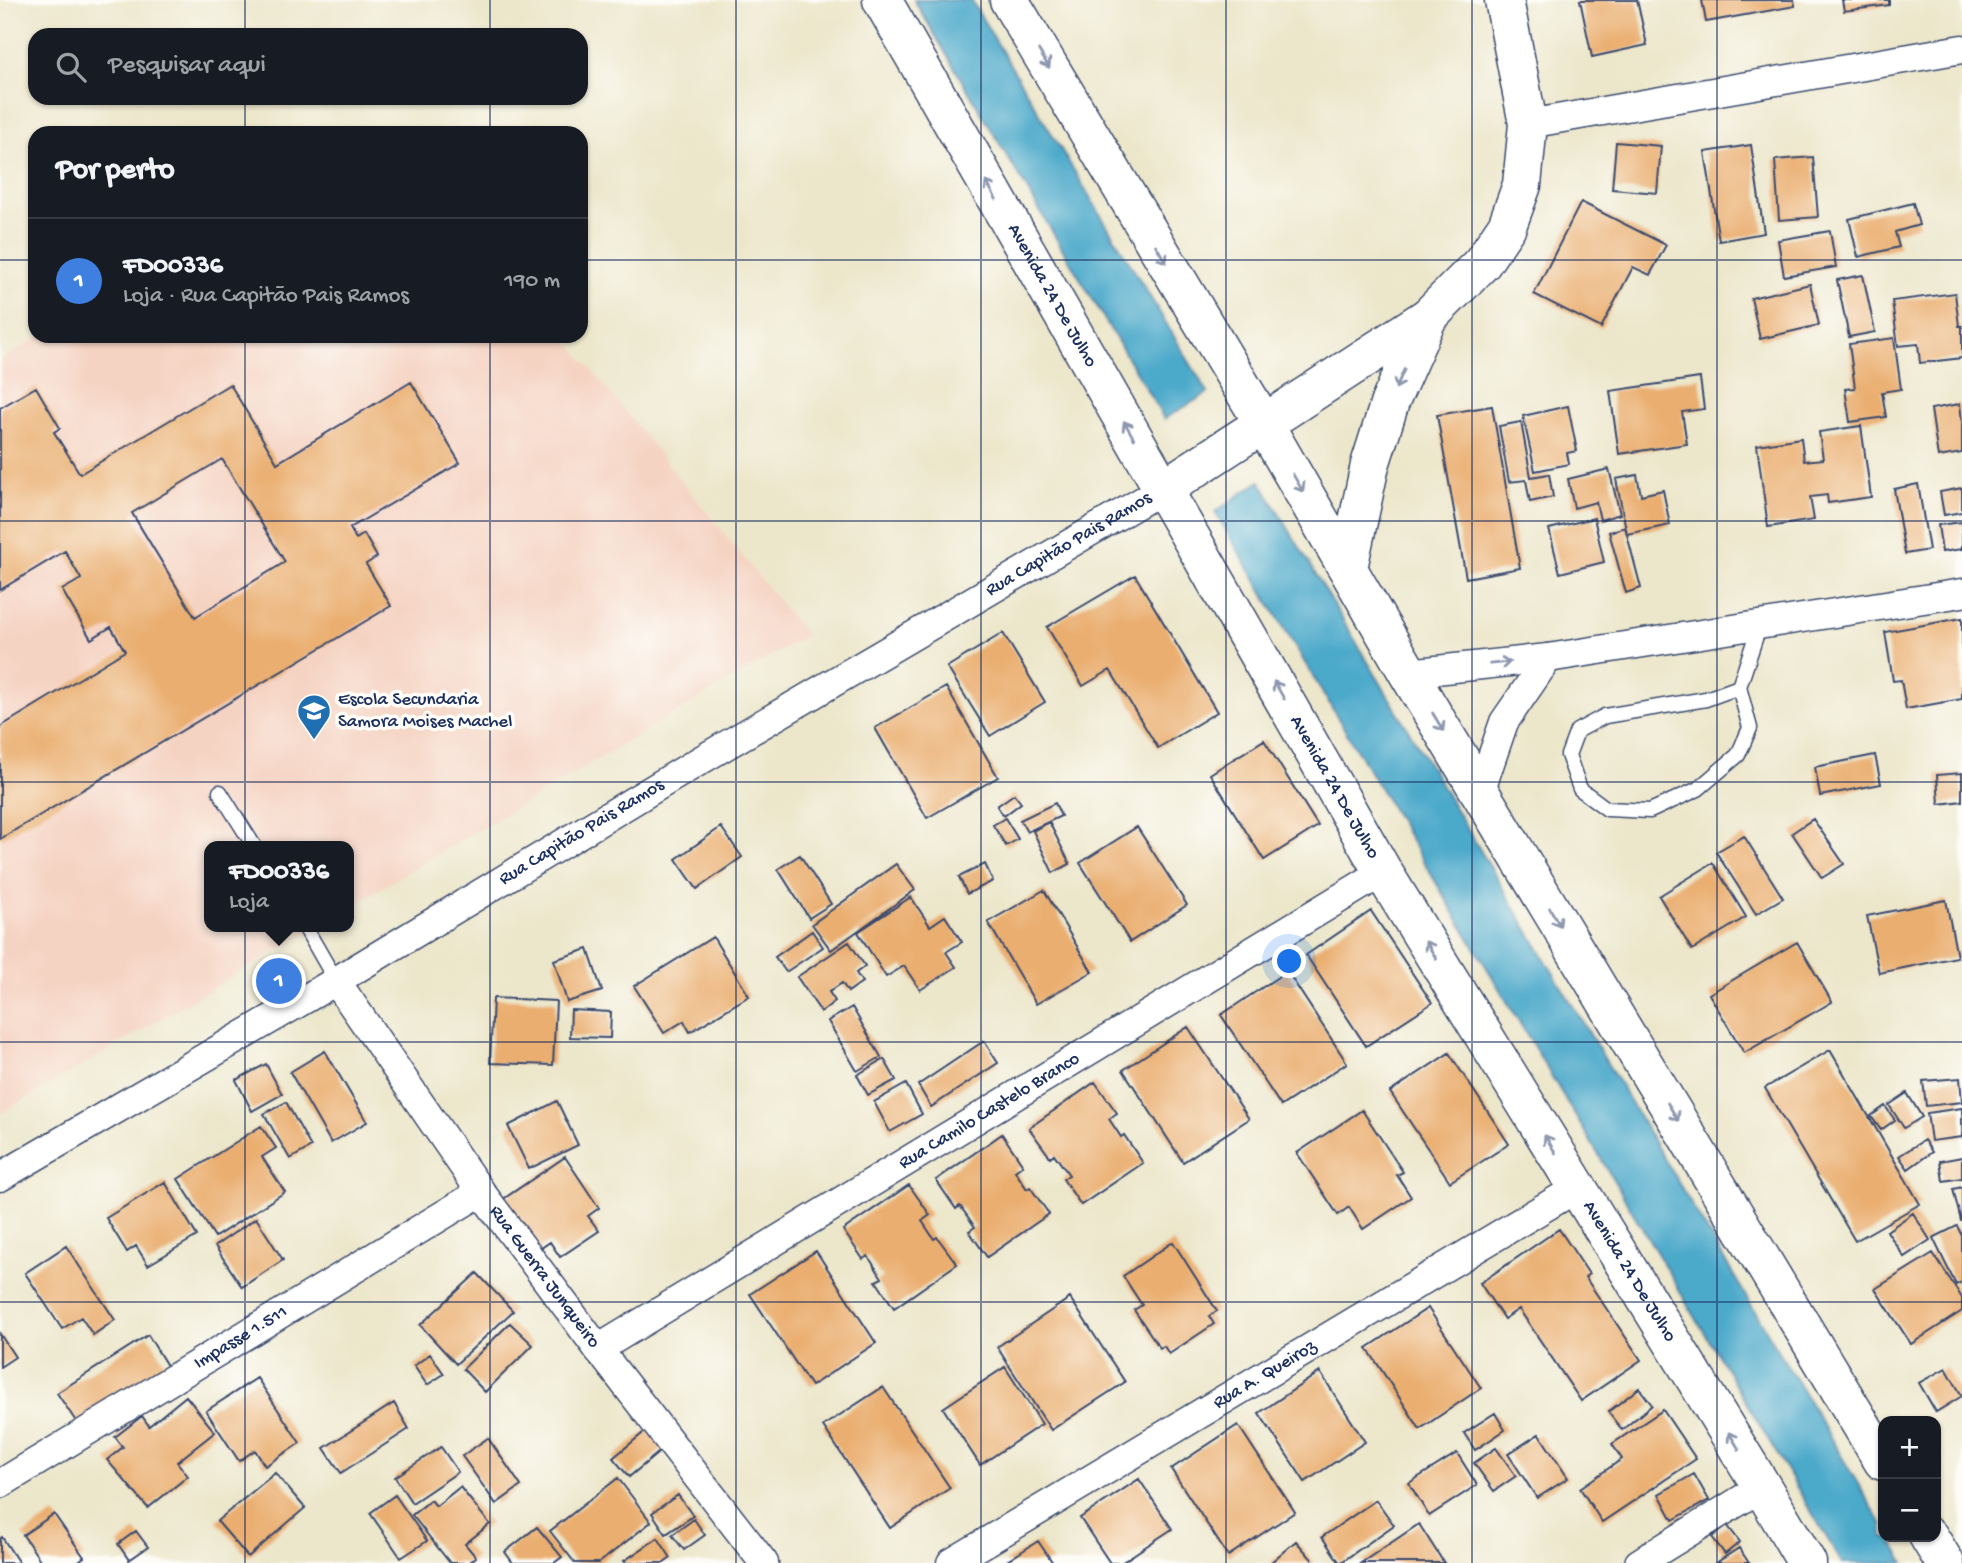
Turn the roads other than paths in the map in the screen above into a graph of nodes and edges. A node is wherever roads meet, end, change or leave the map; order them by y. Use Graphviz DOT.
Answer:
graph roads {
  1 [pos="882,0"];
  2 [pos="1009,0"];
  3 [pos="1504,0"];
  4 [pos="1962,49"];
  5 [pos="1528,124"];
  6 [pos="1428,317"];
  7 [pos="1264,424"];
  8 [pos="1163,489"];
  9 [pos="1348,568"];
  10 [pos="1962,593"];
  11 [pos="1760,624"];
  12 [pos="1548,658"];
  13 [pos="1408,673"];
  14 [pos="1739,687"];
  15 [pos="220,792"];
  16 [pos="1480,792"];
  17 [pos="251,841"];
  18 [pos="1383,872"];
  19 [pos="307,932"];
  20 [pos="337,981"];
  21 [pos="0,1177"];
  22 [pos="1577,1188"];
  23 [pos="481,1192"];
  24 [pos="597,1349"];
  25 [pos="1878,1453"];
  26 [pos="0,1484"];
  27 [pos="1762,1487"];
  28 [pos="1932,1542"];
  29 [pos="1962,1557"];
  30 [pos="764,1563"];
  31 [pos="951,1563"];
  32 [pos="1639,1563"];
  33 [pos="1807,1563"];
  34 [pos="1945,1563"];
  35 [pos="1951,1563"];
  8 -- 1 [label="street, Avenida 24 De Julho, one-way"];
  2 -- 7 [label="street, one-way"];
  3 -- 5 [label="street"];
  4 -- 5 [label="street"];
  5 -- 6 [label="street"];
  6 -- 7 [label="street"];
  6 -- 9 [label="street, one-way"];
  7 -- 8 [label="street"];
  7 -- 9 [label="street, one-way"];
  18 -- 8 [label="street, Avenida 24 De Julho, one-way"];
  8 -- 20 [label="street, Rua Capitão Pais Ramos"];
  9 -- 13 [label="street"];
  10 -- 11 [label="street"];
  11 -- 12 [label="street"];
  11 -- 14 [label="lane"];
  13 -- 12 [label="street, one-way"];
  12 -- 16 [label="street"];
  13 -- 16 [label="street, one-way"];
  14 -- 14 [label="lane"];
  15 -- 17 [label="lane"];
  16 -- 25 [label="street, one-way"];
  22 -- 18 [label="street, Avenida 24 De Julho, one-way"];
  18 -- 24 [label="street, Rua Camilo Castelo Branco"];
  19 -- 20 [label="lane"];
  20 -- 21 [label="street, Rua Capitão Pais Ramos"];
  20 -- 23 [label="street, Rua Guerra Junqueiro"];
  27 -- 22 [label="street, Avenida 24 De Julho, one-way"];
  22 -- 31 [label="street, Rua A. Queiroz"];
  23 -- 24 [label="street, Rua Guerra Junqueiro"];
  23 -- 26 [label="street, Impasse 1.511"];
  24 -- 30 [label="street, Rua Guerra Junqueiro"];
  27 -- 32 [label="street"];
  27 -- 33 [label="street, Avenida 24 De Julho"];
  28 -- 34 [label="street"];
  29 -- 35 [label="street"];
}
